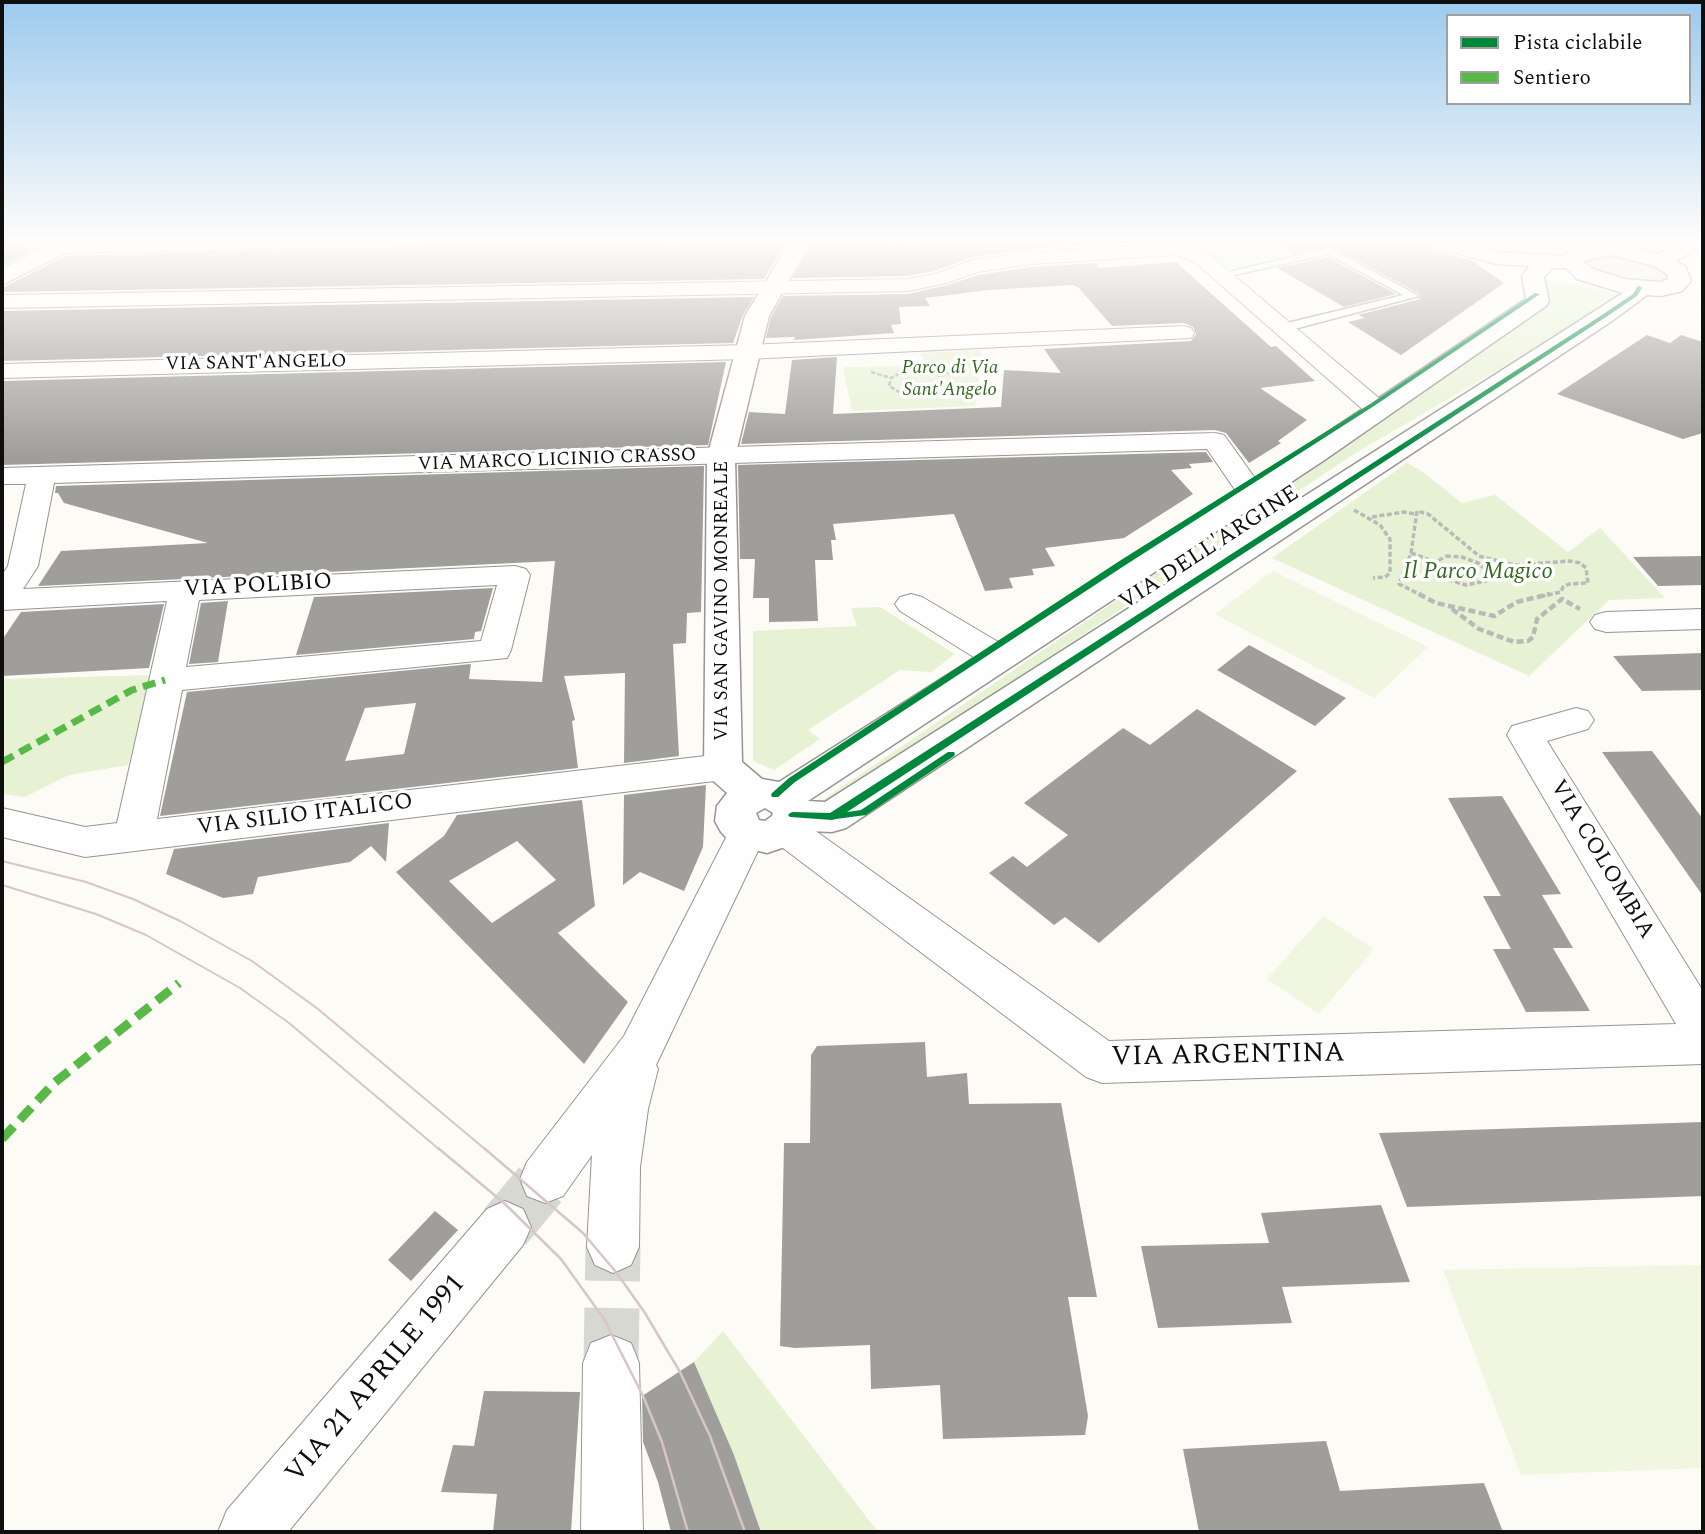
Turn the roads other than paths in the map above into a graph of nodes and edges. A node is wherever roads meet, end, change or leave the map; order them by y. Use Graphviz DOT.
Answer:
graph roads {
  1 [pos="758,314"];
  2 [pos="1266,314"];
  3 [pos="1342,314"];
  4 [pos="1520,314"];
  5 [pos="1608,314"];
  6 [pos="1283,328"];
  7 [pos="1182,333"];
  8 [pos="747,352"];
  9 [pos="2,371"];
  10 [pos="1378,411"];
  11 [pos="721,457"];
  12 [pos="42,475"];
  13 [pos="2,476"];
  14 [pos="1252,494"];
  15 [pos="12,568"];
  16 [pos="185,591"];
  17 [pos="2,598"];
  18 [pos="911,604"];
  19 [pos="1703,619"];
  20 [pos="1606,622"];
  21 [pos="1000,658"];
  22 [pos="165,680"];
  23 [pos="1576,720"];
  24 [pos="723,767"];
  25 [pos="773,814"];
  26 [pos="2,823"];
  27 [pos="134,836"];
  28 [pos="1703,1030"];
  29 [pos="1703,1044"];
  30 [pos="640,1051"];
  31 [pos="545,1179"];
  32 [pos="505,1227"];
  33 [pos="613,1247"];
  34 [pos="611,1363"];
  35 [pos="248,1532"];
  36 [pos="612,1532"];
  1 -- 8 [label="street, VIA SAN GAVINO MONREALE"];
  2 -- 6 [label="street"];
  3 -- 6 [label="lane"];
  4 -- 10 [label="street, VIA DELL'ARGINE"];
  5 -- 25 [label="street, VIA DELL'ARGINE"];
  6 -- 10 [label="street"];
  7 -- 8 [label="street, VIA SANT'ANGELO"];
  8 -- 9 [label="street, VIA SANT'ANGELO"];
  8 -- 11 [label="street, VIA SAN GAVINO MONREALE"];
  10 -- 14 [label="street, VIA DELL'ARGINE"];
  11 -- 12 [label="street, VIA MARCO LICINIO CRASSO"];
  11 -- 14 [label="street, VIA MARCO LICINIO CRASSO"];
  11 -- 24 [label="street, VIA SAN GAVINO MONREALE"];
  12 -- 13 [label="street, VIA MARCO LICINIO CRASSO"];
  12 -- 15 [label="street"];
  14 -- 21 [label="street, VIA DELL'ARGINE"];
  15 -- 17 [label="street"];
  16 -- 17 [label="street, VIA POLIBIO"];
  16 -- 22 [label="street"];
  16 -- 22 [label="street, VIA POLIBIO"];
  18 -- 21 [label="street"];
  19 -- 20 [label="street"];
  21 -- 25 [label="street, VIA DELL'ARGINE"];
  22 -- 27 [label="street"];
  23 -- 28 [label="street, VIA COLOMBIA"];
  24 -- 25 [label="street, VIA SAN GAVINO MONREALE"];
  24 -- 27 [label="street, VIA SILIO ITALICO"];
  25 -- 29 [label="street, VIA ARGENTINA"];
  25 -- 30 [label="street"];
  26 -- 27 [label="street, VIA SILIO ITALICO"];
  30 -- 31 [label="street"];
  30 -- 33 [label="street"];
  32 -- 35 [label="street, VIA 21 APRILE 1991"];
  34 -- 36 [label="street"];
}
